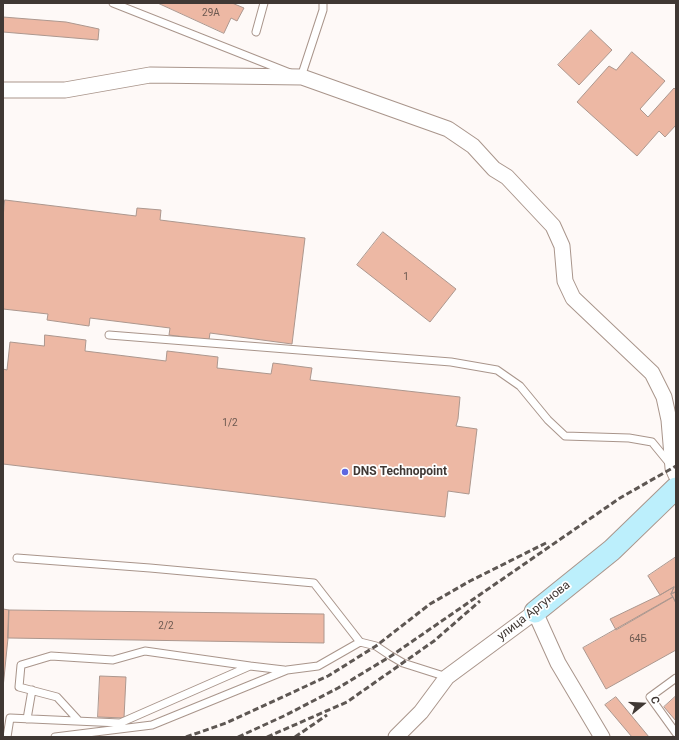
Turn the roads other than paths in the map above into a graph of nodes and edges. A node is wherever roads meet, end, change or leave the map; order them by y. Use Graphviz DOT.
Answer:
graph roads {
  1 [pos="113,3"];
  2 [pos="264,3"];
  3 [pos="323,3"];
  4 [pos="256,32"];
  5 [pos="302,77"];
  6 [pos="3,90"];
  7 [pos="109,335"];
  8 [pos="674,471"];
  9 [pos="676,488"];
  10 [pos="17,558"];
  11 [pos="535,612"];
  12 [pos="360,642"];
  13 [pos="250,666"];
  14 [pos="287,670"];
  15 [pos="447,677"];
  16 [pos="676,678"];
  17 [pos="32,690"];
  18 [pos="28,719"];
  19 [pos="79,721"];
  20 [pos="676,734"];
  21 [pos="7,737"];
  22 [pos="55,737"];
  23 [pos="396,737"];
  24 [pos="602,737"];
  1 -- 5 [label="lane"];
  2 -- 4 [label="lane"];
  3 -- 5 [label="lane"];
  5 -- 6 [label="street"];
  5 -- 8 [label="street"];
  7 -- 8 [label="lane"];
  9 -- 11 [label="street, улица Аргунова"];
  10 -- 12 [label="lane"];
  11 -- 15 [label="street, улица Аргунова"];
  11 -- 24 [label="street"];
  12 -- 14 [label="lane"];
  12 -- 15 [label="lane"];
  13 -- 14 [label="lane"];
  13 -- 17 [label="lane"];
  13 -- 19 [label="lane"];
  14 -- 22 [label="lane"];
  15 -- 23 [label="street, улица Аргунова"];
  16 -- 20 [label="lane"];
  17 -- 18 [label="lane"];
  17 -- 19 [label="lane"];
  18 -- 19 [label="lane"];
  18 -- 21 [label="lane"];
}
